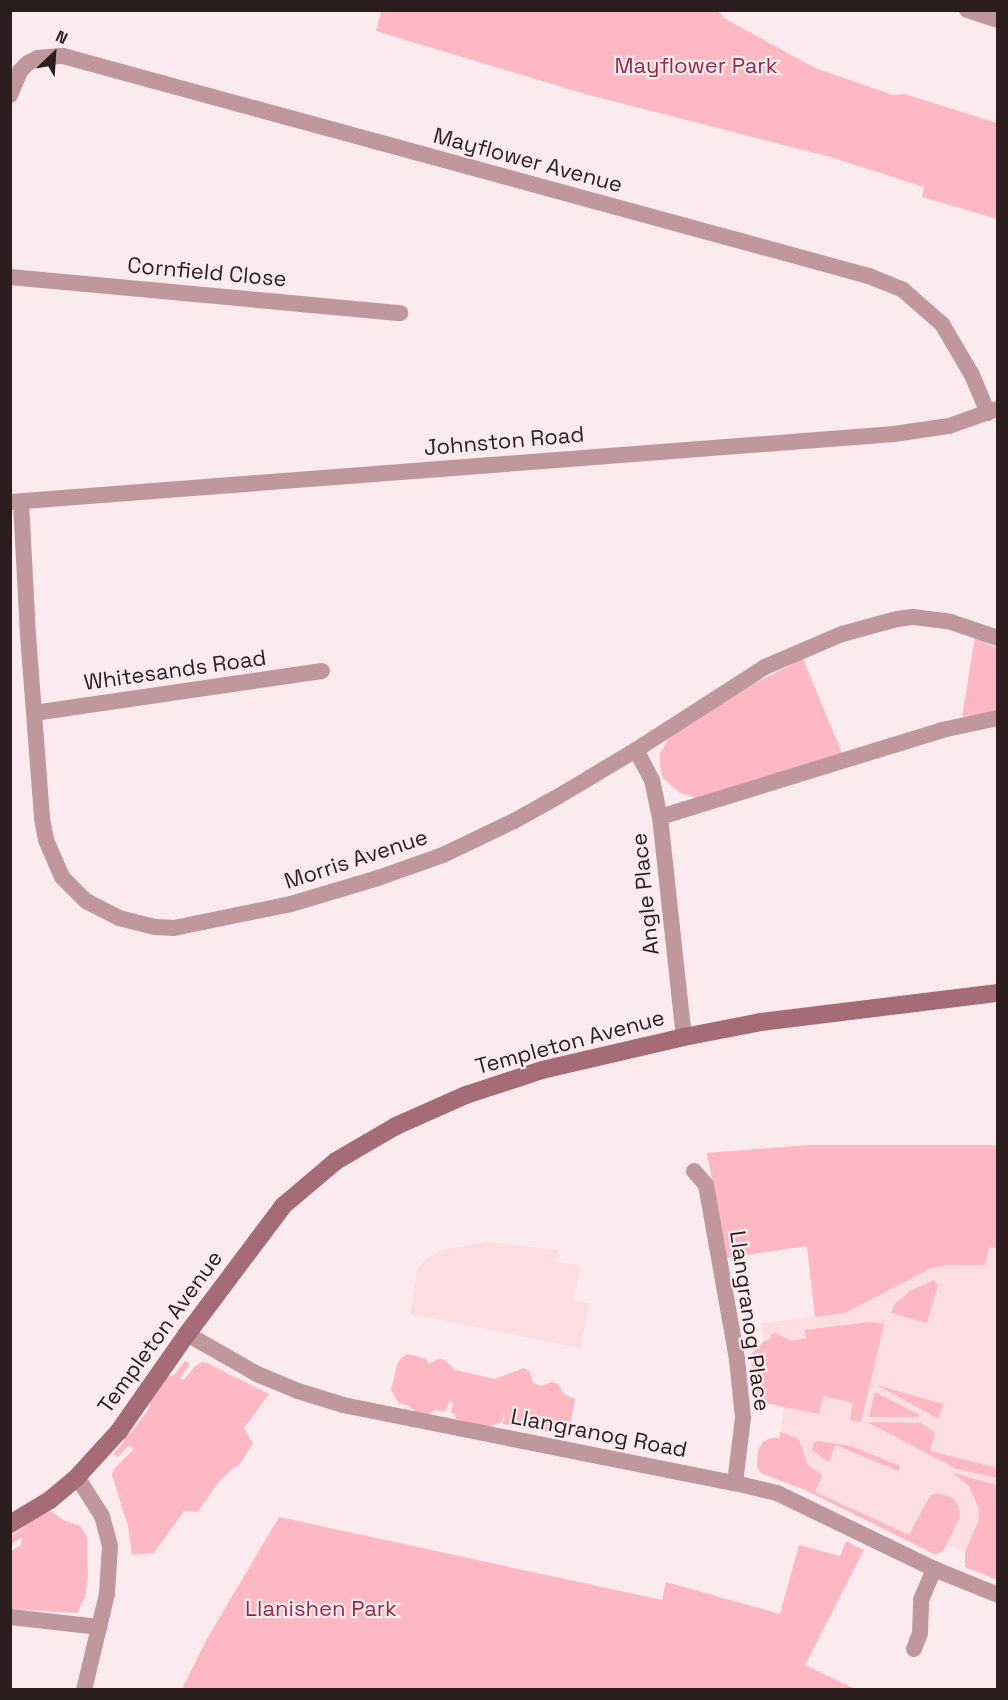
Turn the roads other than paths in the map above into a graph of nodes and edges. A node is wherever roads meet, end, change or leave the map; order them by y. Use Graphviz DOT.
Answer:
graph roads {
  1 [pos="968,10"];
  2 [pos="998,20"];
  3 [pos="10,95"];
  4 [pos="10,277"];
  5 [pos="400,314"];
  6 [pos="993,411"];
  7 [pos="16,502"];
  8 [pos="998,638"];
  9 [pos="322,671"];
  10 [pos="34,713"];
  11 [pos="998,718"];
  12 [pos="636,750"];
  13 [pos="660,817"];
  14 [pos="998,993"];
  15 [pos="684,1037"];
  16 [pos="694,1171"];
  17 [pos="187,1334"];
  18 [pos="77,1477"];
  19 [pos="735,1483"];
  20 [pos="10,1524"];
  21 [pos="934,1569"];
  22 [pos="998,1595"];
  23 [pos="10,1617"];
  24 [pos="99,1627"];
  25 [pos="914,1649"];
  26 [pos="84,1689"];
  1 -- 2 [label="street"];
  3 -- 6 [label="street, Mayflower Avenue"];
  4 -- 5 [label="street, Cornfield Close"];
  6 -- 7 [label="street, Johnston Road"];
  7 -- 10 [label="street, Morris Avenue"];
  8 -- 12 [label="street, Morris Avenue"];
  9 -- 10 [label="street, Whitesands Road"];
  10 -- 12 [label="street, Morris Avenue"];
  11 -- 13 [label="street"];
  12 -- 13 [label="street, Angle Place"];
  13 -- 15 [label="street, Angle Place"];
  14 -- 15 [label="street, Templeton Avenue"];
  15 -- 17 [label="street, Templeton Avenue"];
  16 -- 19 [label="street, Llangranog Place"];
  17 -- 18 [label="street, Templeton Avenue"];
  17 -- 19 [label="street, Llangranog Road"];
  18 -- 20 [label="street, Templeton Avenue"];
  18 -- 24 [label="street"];
  19 -- 21 [label="street, Llangranog Road"];
  21 -- 22 [label="street, Llangranog Road"];
  21 -- 25 [label="street"];
  23 -- 24 [label="street"];
  24 -- 26 [label="street"];
}
